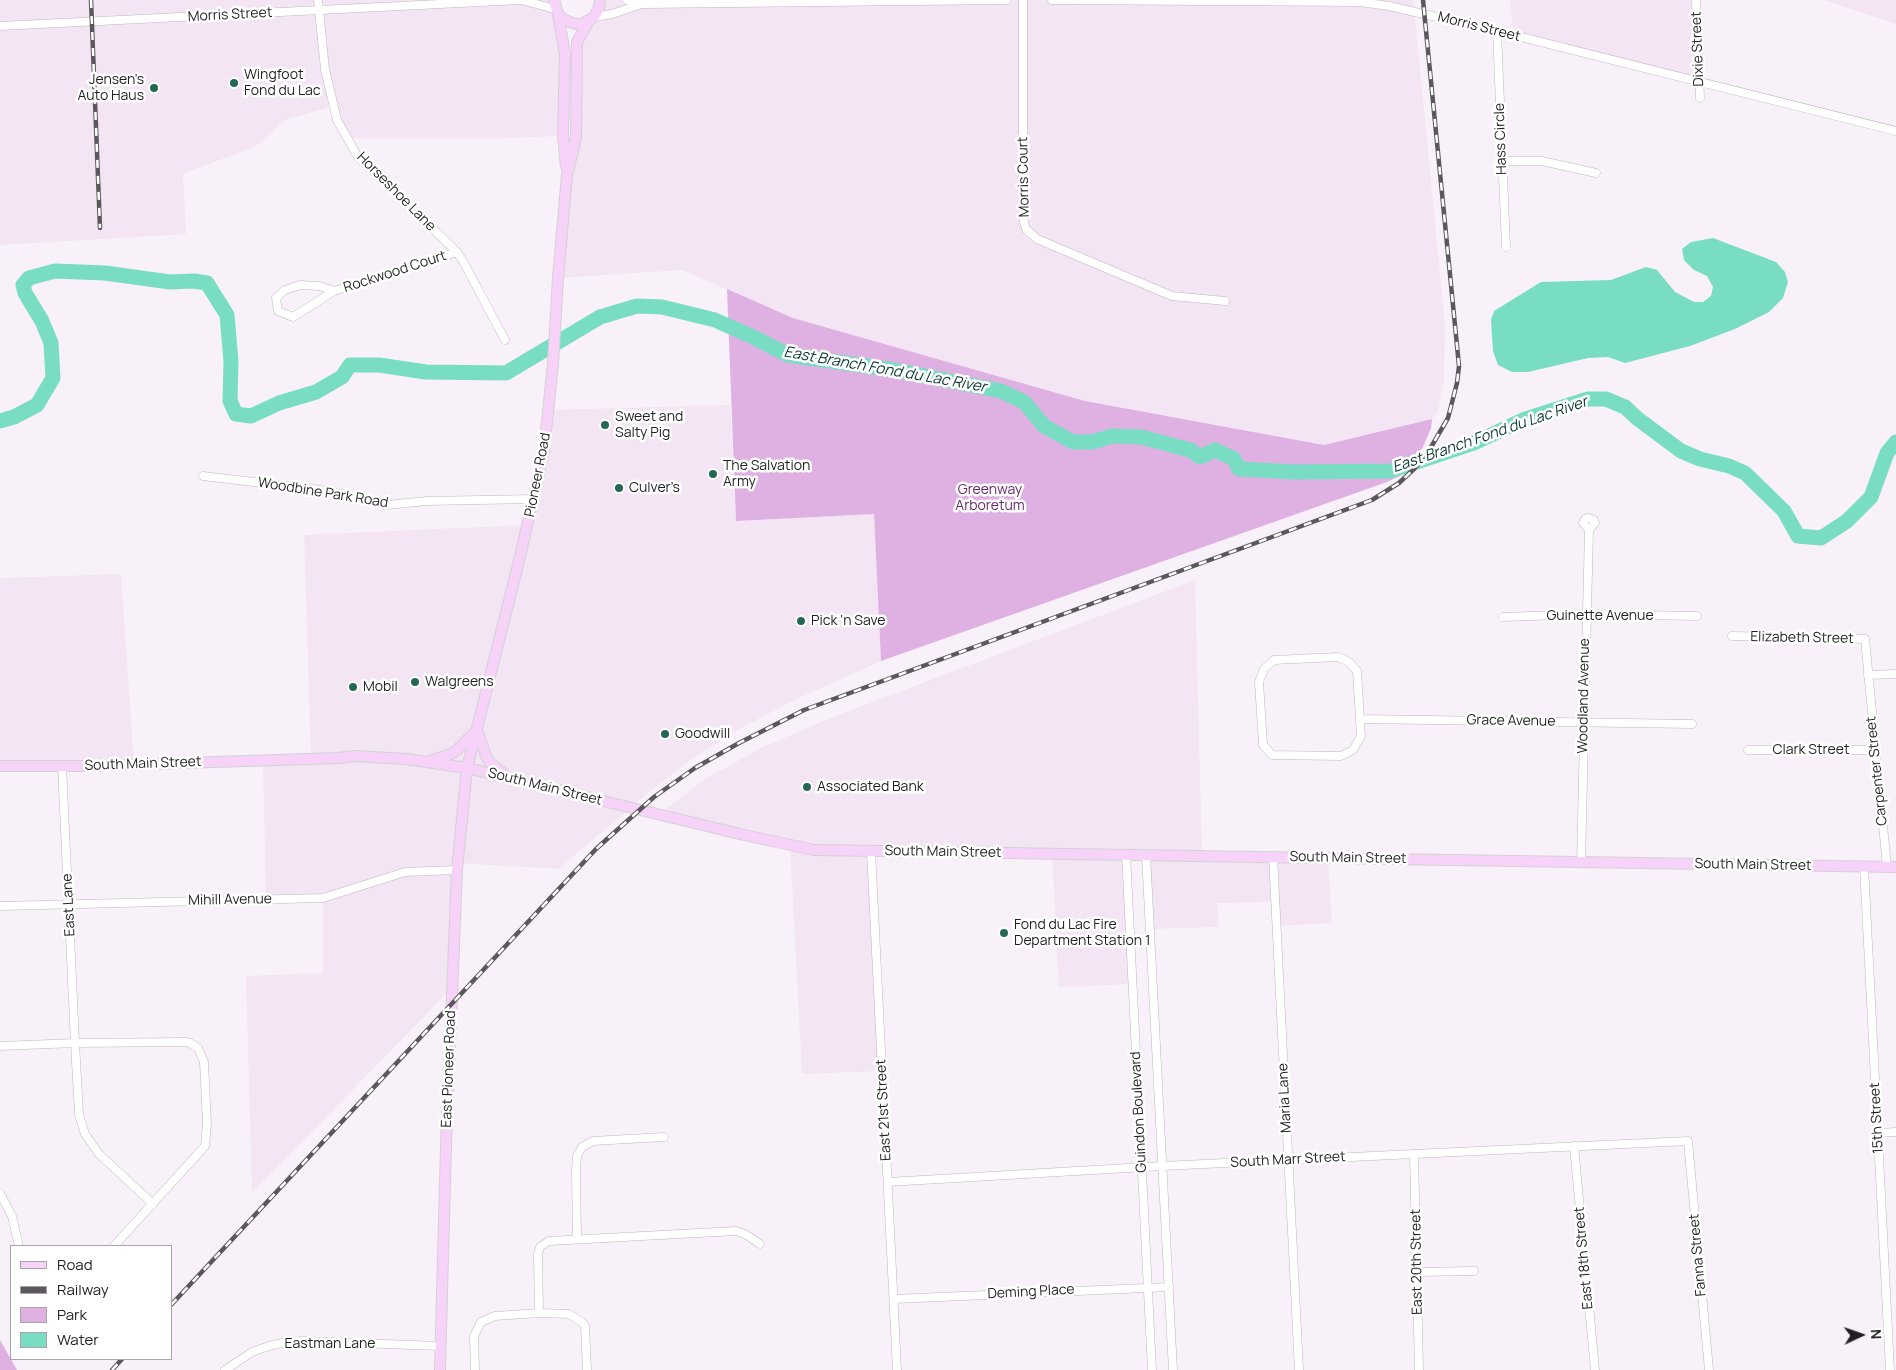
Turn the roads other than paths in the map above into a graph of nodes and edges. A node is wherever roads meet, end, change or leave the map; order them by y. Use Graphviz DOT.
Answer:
graph roads {
  1 [pos="318,0"];
  2 [pos="520,0"];
  3 [pos="600,0"];
  4 [pos="627,0"];
  5 [pos="1007,0"];
  6 [pos="1023,0"];
  7 [pos="1052,0"];
  8 [pos="1696,0"];
  9 [pos="643,4"];
  10 [pos="556,8"];
  11 [pos="319,11"];
  12 [pos="591,19"];
  13 [pos="0,26"];
  14 [pos="1497,31"];
  15 [pos="1698,82"];
  16 [pos="1700,98"];
  17 [pos="1896,131"];
  18 [pos="1502,160"];
  19 [pos="1596,173"];
  20 [pos="566,175"];
  21 [pos="1506,247"];
  22 [pos="457,252"];
  23 [pos="334,291"];
  24 [pos="1225,301"];
  25 [pos="505,340"];
  26 [pos="203,476"];
  27 [pos="534,499"];
  28 [pos="1589,530"];
  29 [pos="1586,614"];
  30 [pos="1697,616"];
  31 [pos="1503,617"];
  32 [pos="1732,636"];
  33 [pos="1896,674"];
  34 [pos="1868,675"];
  35 [pos="1361,719"];
  36 [pos="1584,722"];
  37 [pos="1692,724"];
  38 [pos="477,729"];
  39 [pos="1748,750"];
  40 [pos="1875,750"];
  41 [pos="426,762"];
  42 [pos="0,766"];
  43 [pos="62,766"];
  44 [pos="467,768"];
  45 [pos="511,778"];
  46 [pos="871,851"];
  47 [pos="1126,854"];
  48 [pos="1146,855"];
  49 [pos="1273,856"];
  50 [pos="1581,862"];
  51 [pos="1864,866"];
  52 [pos="1891,867"];
  53 [pos="457,870"];
  54 [pos="69,904"];
  55 [pos="0,906"];
  56 [pos="75,1043"];
  57 [pos="0,1046"];
  58 [pos="1896,1132"];
  59 [pos="1878,1133"];
  60 [pos="664,1137"];
  61 [pos="1688,1141"];
  62 [pos="1574,1146"];
  63 [pos="1414,1154"];
  64 [pos="1289,1161"];
  65 [pos="1162,1166"];
  66 [pos="1142,1167"];
  67 [pos="888,1182"];
  68 [pos="0,1193"];
  69 [pos="153,1204"];
  70 [pos="577,1238"];
  71 [pos="760,1244"];
  72 [pos="19,1245"];
  73 [pos="115,1245"];
  74 [pos="1474,1271"];
  75 [pos="1417,1272"];
  76 [pos="1148,1287"];
  77 [pos="1169,1287"];
  78 [pos="894,1299"];
  79 [pos="539,1313"];
  80 [pos="440,1346"];
  81 [pos="225,1370"];
  82 [pos="440,1370"];
  83 [pos="474,1370"];
  84 [pos="587,1370"];
  85 [pos="898,1370"];
  86 [pos="1152,1370"];
  87 [pos="1173,1370"];
  88 [pos="1299,1370"];
  89 [pos="1420,1370"];
  90 [pos="1595,1370"];
  91 [pos="1709,1370"];
  92 [pos="1890,1370"];
  1 -- 11 [label="street, Horseshoe Lane"];
  2 -- 10 [label="street, Morris Street"];
  2 -- 11 [label="street, Morris Street"];
  3 -- 12 [label="main road, Pioneer Road"];
  4 -- 9 [label="street"];
  5 -- 9 [label="street"];
  6 -- 24 [label="street, Morris Court"];
  7 -- 14 [label="street, Morris Street"];
  8 -- 15 [label="street, Dixie Street"];
  9 -- 12 [label="street"];
  10 -- 12 [label="main road"];
  10 -- 20 [label="main road, Pioneer Road"];
  11 -- 13 [label="street, Morris Street"];
  11 -- 22 [label="street, Horseshoe Lane"];
  12 -- 20 [label="main road, Pioneer Road"];
  14 -- 15 [label="street, Morris Street"];
  14 -- 18 [label="street, Hass Circle"];
  15 -- 16 [label="street, Dixie Street"];
  15 -- 17 [label="street, Morris Street"];
  18 -- 19 [label="street"];
  18 -- 21 [label="street, Hass Circle"];
  20 -- 27 [label="main road, Pioneer Road"];
  22 -- 23 [label="street, Rockwood Court"];
  22 -- 25 [label="street, Horseshoe Lane"];
  23 -- 23 [label="street, Rockwood Court"];
  26 -- 27 [label="street, Woodbine Park Road"];
  27 -- 38 [label="main road, Pioneer Road"];
  28 -- 29 [label="street, Woodland Avenue"];
  29 -- 30 [label="street, Guinette Avenue"];
  29 -- 31 [label="street, Guinette Avenue"];
  29 -- 36 [label="street, Woodland Avenue"];
  32 -- 34 [label="street, Elizabeth Street"];
  33 -- 34 [label="street"];
  34 -- 40 [label="street, Carpenter Street"];
  35 -- 35 [label="street"];
  35 -- 36 [label="street, Grace Avenue"];
  36 -- 37 [label="street, Grace Avenue"];
  36 -- 50 [label="street, Woodland Avenue"];
  38 -- 41 [label="main road"];
  38 -- 44 [label="main road, Pioneer Road"];
  38 -- 45 [label="main road"];
  39 -- 40 [label="street, Clark Street"];
  40 -- 52 [label="street, Carpenter Street"];
  41 -- 43 [label="main road, South Main Street"];
  41 -- 44 [label="main road, South Main Street"];
  42 -- 43 [label="main road, South Main Street"];
  43 -- 54 [label="street, East Lane"];
  44 -- 45 [label="main road, South Main Street"];
  44 -- 53 [label="main road, East Pioneer Road"];
  45 -- 46 [label="main road, South Main Street"];
  46 -- 47 [label="main road, South Main Street"];
  46 -- 67 [label="street, East 21st Street"];
  47 -- 48 [label="main road, South Main Street"];
  47 -- 66 [label="street, Guindon Boulevard"];
  48 -- 49 [label="main road, South Main Street"];
  48 -- 65 [label="street, Guindon Boulevard"];
  49 -- 50 [label="main road, South Main Street"];
  49 -- 64 [label="street, Maria Lane"];
  50 -- 51 [label="main road, South Main Street"];
  51 -- 52 [label="main road, South Main Street"];
  51 -- 59 [label="street, 15th Street"];
  53 -- 54 [label="street, Mihill Avenue"];
  53 -- 80 [label="main road, East Pioneer Road"];
  54 -- 55 [label="street, Mihill Avenue"];
  54 -- 56 [label="street, East Lane"];
  56 -- 57 [label="street"];
  56 -- 69 [label="street, East Lane"];
  56 -- 69 [label="street"];
  58 -- 59 [label="street"];
  59 -- 92 [label="street, 15th Street"];
  60 -- 70 [label="street"];
  61 -- 62 [label="street, South Marr Street"];
  61 -- 91 [label="street, Fanna Street"];
  62 -- 63 [label="street, South Marr Street"];
  62 -- 90 [label="street, East 18th Street"];
  63 -- 64 [label="street, South Marr Street"];
  63 -- 75 [label="street, East 20th Street"];
  64 -- 65 [label="street, South Marr Street"];
  64 -- 88 [label="street, Maria Lane"];
  65 -- 66 [label="street, South Marr Street"];
  65 -- 77 [label="street, Guindon Boulevard"];
  66 -- 67 [label="street, South Marr Street"];
  66 -- 76 [label="street, Guindon Boulevard"];
  67 -- 78 [label="street, East 21st Street"];
  68 -- 72 [label="street"];
  69 -- 73 [label="street"];
  70 -- 71 [label="street"];
  70 -- 79 [label="street"];
  74 -- 75 [label="street"];
  75 -- 89 [label="street, East 20th Street"];
  76 -- 77 [label="street, Deming Place"];
  76 -- 78 [label="street, Deming Place"];
  76 -- 86 [label="street, Guindon Boulevard"];
  77 -- 87 [label="street, Guindon Boulevard"];
  78 -- 85 [label="street, East 21st Street"];
  79 -- 83 [label="street"];
  79 -- 84 [label="street"];
  80 -- 81 [label="street, Eastman Lane"];
  80 -- 82 [label="main road, East Pioneer Road"];
}
